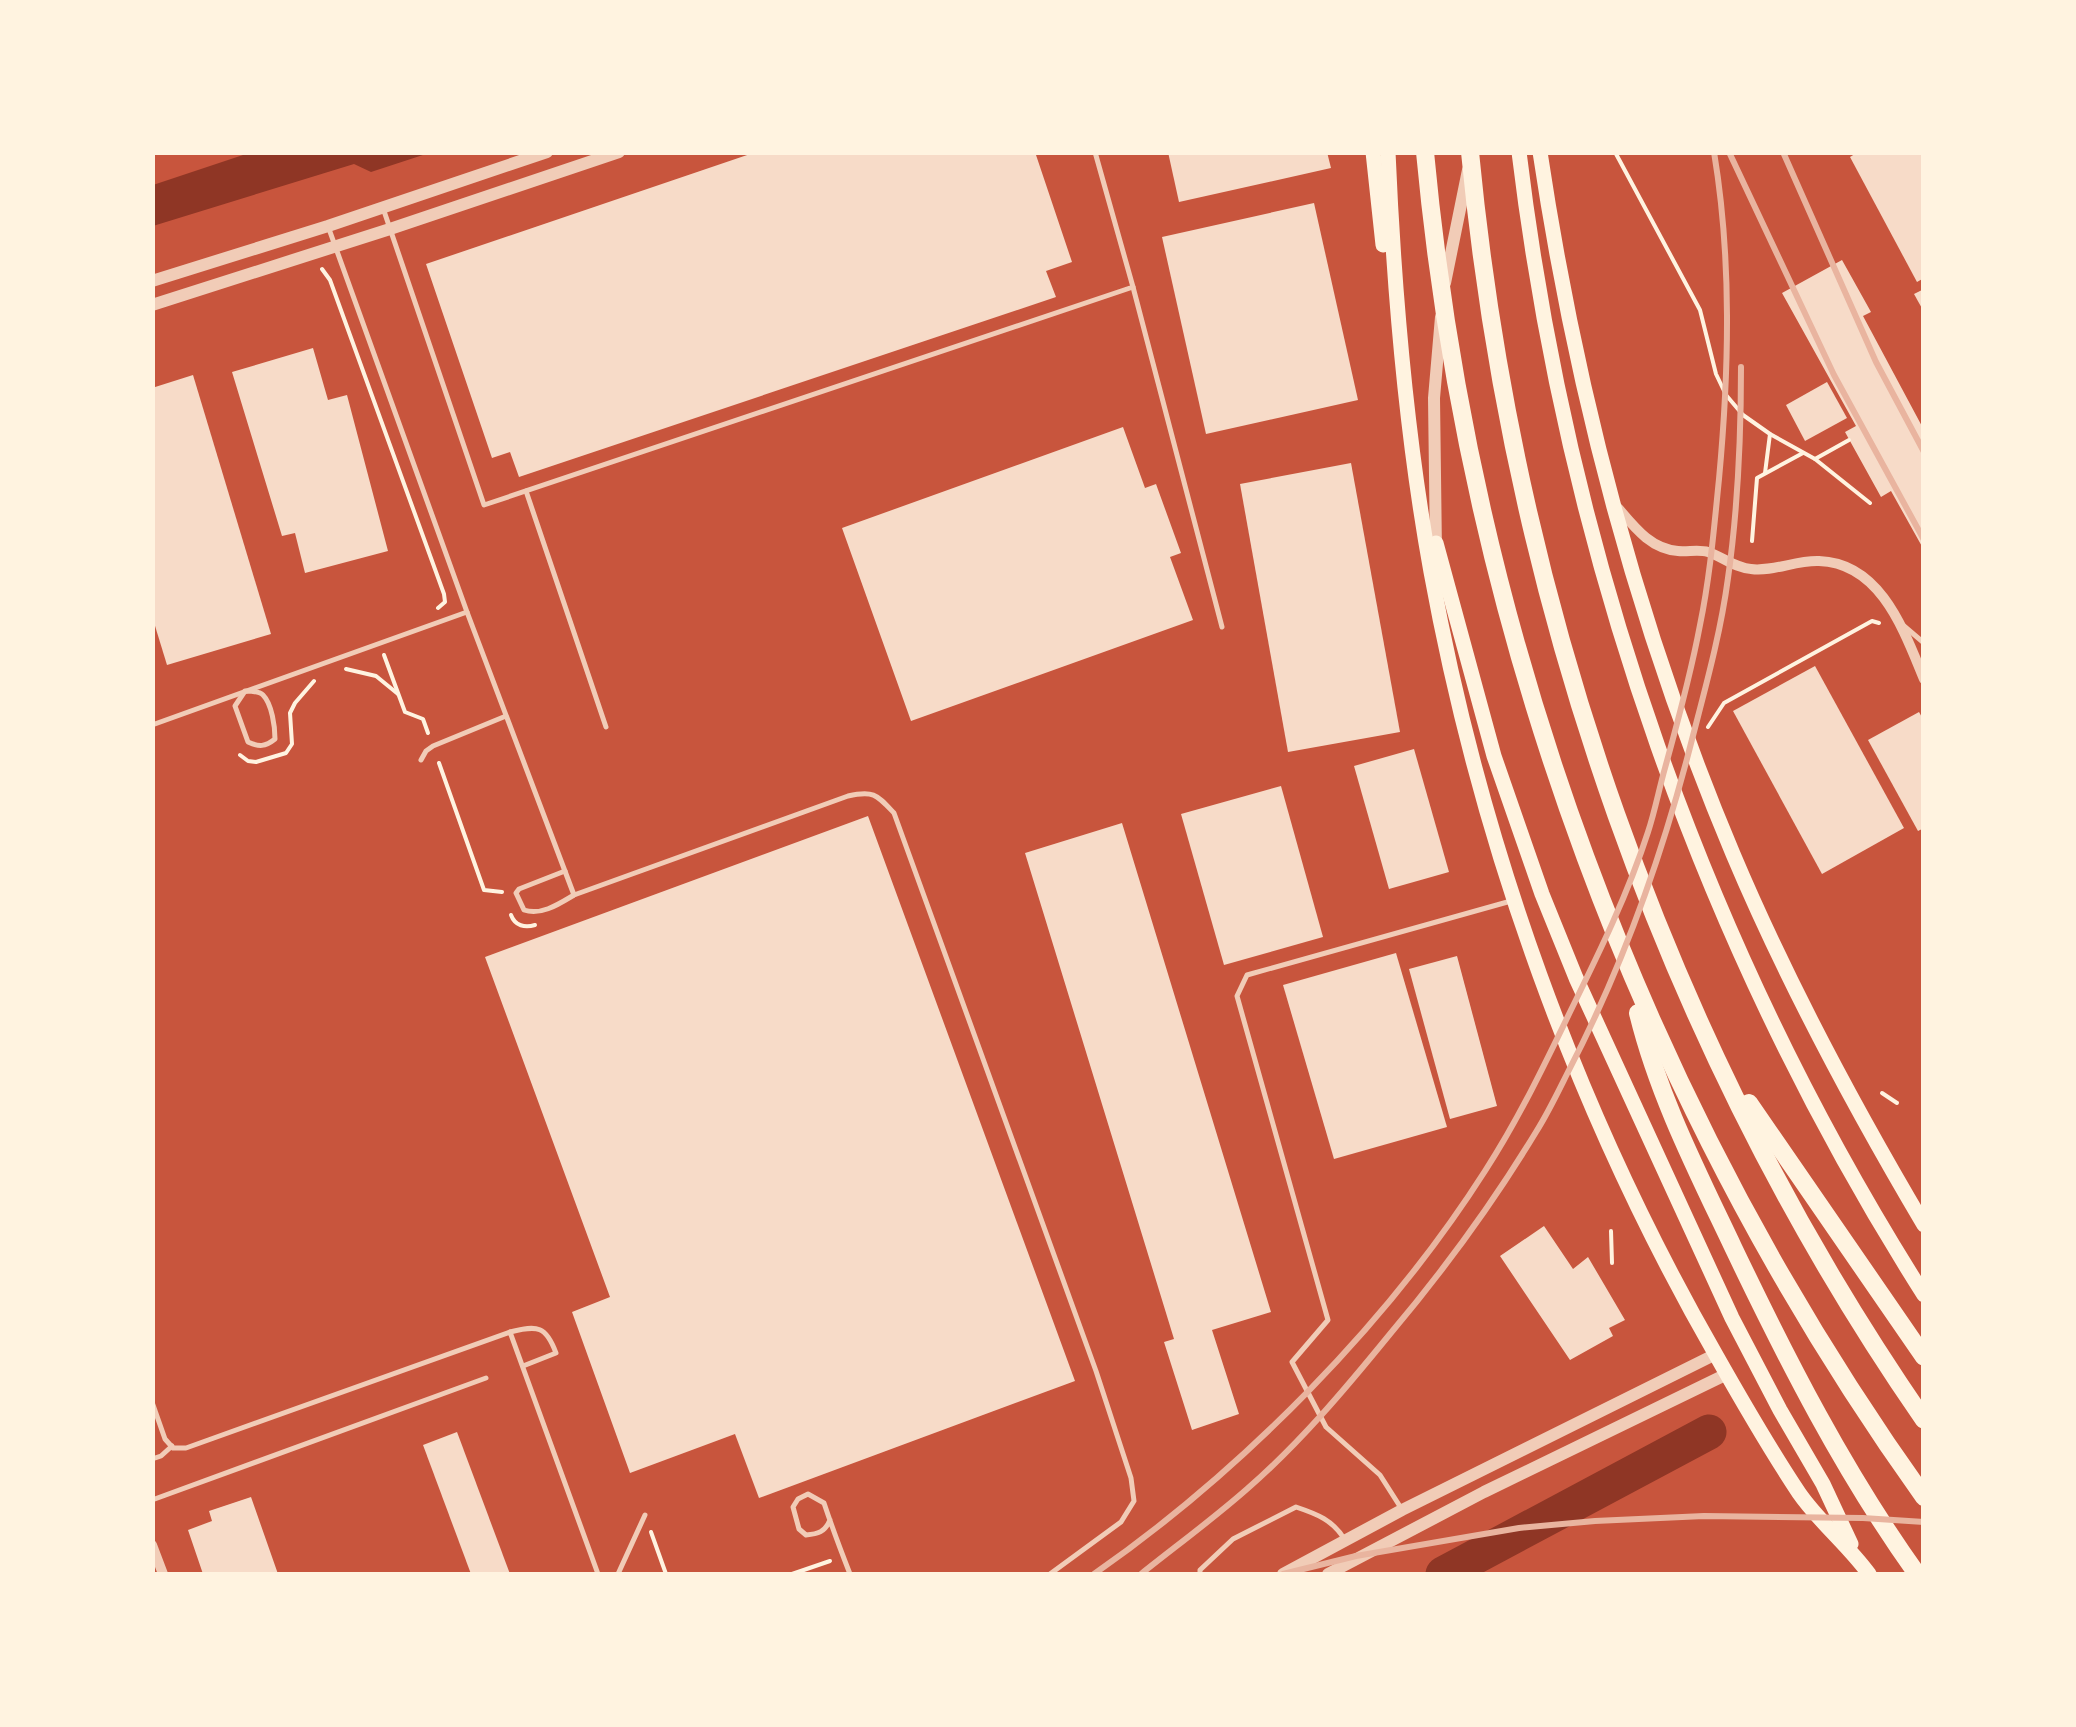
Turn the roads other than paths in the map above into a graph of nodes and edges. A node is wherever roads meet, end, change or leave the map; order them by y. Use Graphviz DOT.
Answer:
graph roads {
  1 [pos="547,152"];
  2 [pos="619,152"];
  3 [pos="1095,152"];
  4 [pos="1373,152"];
  5 [pos="1388,152"];
  6 [pos="1425,152"];
  7 [pos="1471,152"];
  8 [pos="1519,152"];
  9 [pos="1540,152"];
  10 [pos="383,208"];
  11 [pos="328,226"];
  12 [pos="390,230"];
  13 [pos="336,247"];
  14 [pos="152,281"];
  15 [pos="1133,287"];
  16 [pos="152,305"];
  17 [pos="526,491"];
  18 [pos="1614,503"];
  19 [pos="466,612"];
  20 [pos="1902,624"];
  21 [pos="1222,627"];
  22 [pos="1442,629"];
  23 [pos="1924,643"];
  24 [pos="1924,679"];
  25 [pos="246,691"];
  26 [pos="506,716"];
  27 [pos="152,725"];
  28 [pos="606,727"];
  29 [pos="421,760"];
  30 [pos="565,872"];
  31 [pos="574,895"];
  32 [pos="1515,900"];
  33 [pos="1626,962"];
  34 [pos="1717,1058"];
  35 [pos="1924,1225"];
  36 [pos="1924,1295"];
  37 [pos="510,1332"];
  38 [pos="1716,1354"];
  39 [pos="1924,1356"];
  40 [pos="522,1366"];
  41 [pos="1726,1374"];
  42 [pos="486,1378"];
  43 [pos="152,1402"];
  44 [pos="1924,1420"];
  45 [pos="172,1446"];
  46 [pos="152,1459"];
  47 [pos="1924,1498"];
  48 [pos="152,1500"];
  49 [pos="1402,1510"];
  50 [pos="645,1515"];
  51 [pos="830,1520"];
  52 [pos="1413,1528"];
  53 [pos="1346,1541"];
  54 [pos="152,1545"];
  55 [pos="1856,1557"];
  56 [pos="1356,1560"];
  57 [pos="163,1574"];
  58 [pos="598,1574"];
  59 [pos="618,1574"];
  60 [pos="850,1574"];
  61 [pos="1050,1574"];
  62 [pos="1200,1574"];
  63 [pos="1283,1574"];
  64 [pos="1328,1574"];
  65 [pos="1868,1574"];
  66 [pos="1917,1574"];
  1 -- 10 [label="street"];
  2 -- 12 [label="street"];
  3 -- 15 [label="lane"];
  4 -- 55 [label="highway"];
  5 -- 22 [label="highway"];
  6 -- 33 [label="highway"];
  7 -- 22 [label="street"];
  7 -- 34 [label="highway"];
  8 -- 36 [label="highway"];
  9 -- 18 [label="highway"];
  10 -- 11 [label="street"];
  10 -- 12 [label="lane"];
  11 -- 13 [label="lane"];
  11 -- 14 [label="street"];
  12 -- 13 [label="street"];
  12 -- 17 [label="lane"];
  13 -- 16 [label="street"];
  13 -- 19 [label="lane"];
  15 -- 17 [label="lane"];
  15 -- 21 [label="lane"];
  17 -- 28 [label="lane"];
  18 -- 20 [label="street"];
  18 -- 35 [label="highway"];
  19 -- 25 [label="lane"];
  19 -- 26 [label="lane"];
  20 -- 23 [label="lane"];
  20 -- 24 [label="street"];
  22 -- 32 [label="highway"];
  25 -- 25 [label="lane"];
  25 -- 27 [label="lane"];
  26 -- 29 [label="lane"];
  26 -- 30 [label="lane"];
  30 -- 31 [label="lane"];
  30 -- 31 [label="lane"];
  31 -- 61 [label="lane"];
  32 -- 38 [label="highway"];
  32 -- 49 [label="lane"];
  33 -- 47 [label="highway"];
  33 -- 66 [label="highway"];
  34 -- 39 [label="highway"];
  34 -- 44 [label="highway"];
  37 -- 40 [label="lane"];
  37 -- 40 [label="lane"];
  37 -- 45 [label="lane"];
  38 -- 41 [label="highway"];
  38 -- 49 [label="street"];
  40 -- 58 [label="lane"];
  41 -- 52 [label="street"];
  41 -- 55 [label="highway"];
  42 -- 48 [label="lane"];
  43 -- 45 [label="lane"];
  45 -- 46 [label="lane"];
  49 -- 52 [label="street"];
  49 -- 53 [label="street"];
  50 -- 59 [label="lane"];
  51 -- 51 [label="lane"];
  51 -- 60 [label="lane"];
  52 -- 56 [label="street"];
  53 -- 56 [label="street"];
  53 -- 62 [label="lane"];
  53 -- 63 [label="street"];
  54 -- 57 [label="street"];
  55 -- 65 [label="highway"];
  56 -- 64 [label="street"];
}
